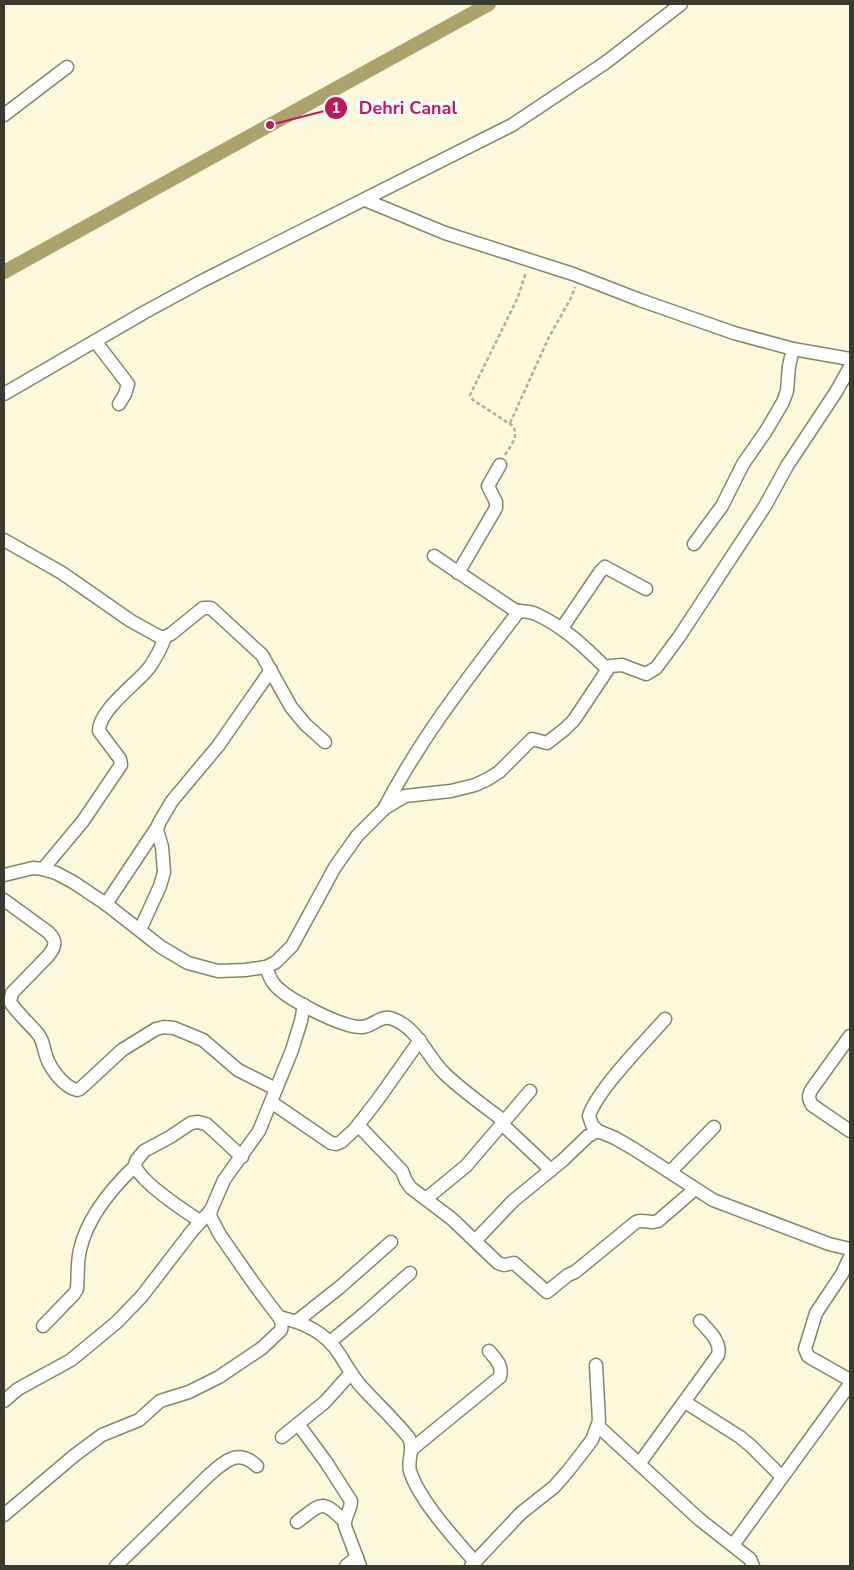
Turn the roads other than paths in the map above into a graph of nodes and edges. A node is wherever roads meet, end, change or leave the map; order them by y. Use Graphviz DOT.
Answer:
graph roads {
  1 [pos="681,4"];
  2 [pos="67,67"];
  3 [pos="4,115"];
  4 [pos="365,200"];
  5 [pos="95,341"];
  6 [pos="793,349"];
  7 [pos="850,359"];
  8 [pos="850,367"];
  9 [pos="4,394"];
  10 [pos="119,404"];
  11 [pos="500,465"];
  12 [pos="4,540"];
  13 [pos="694,544"];
  14 [pos="434,556"];
  15 [pos="458,573"];
  16 [pos="646,589"];
  17 [pos="519,612"];
  18 [pos="562,628"];
  19 [pos="165,637"];
  20 [pos="607,669"];
  21 [pos="271,670"];
  22 [pos="326,742"];
  23 [pos="385,808"];
  24 [pos="158,826"];
  25 [pos="43,869"];
  26 [pos="4,874"];
  27 [pos="4,900"];
  28 [pos="106,904"];
  29 [pos="140,930"];
  30 [pos="266,967"];
  31 [pos="304,1005"];
  32 [pos="665,1019"];
  33 [pos="850,1036"];
  34 [pos="420,1040"];
  35 [pos="276,1089"];
  36 [pos="530,1091"];
  37 [pos="271,1102"];
  38 [pos="503,1123"];
  39 [pos="358,1125"];
  40 [pos="714,1127"];
  41 [pos="598,1131"];
  42 [pos="850,1132"];
  43 [pos="242,1156"];
  44 [pos="135,1166"];
  45 [pos="551,1170"];
  46 [pos="671,1172"];
  47 [pos="694,1188"];
  48 [pos="427,1198"];
  49 [pos="210,1210"];
  50 [pos="200,1221"];
  51 [pos="475,1241"];
  52 [pos="391,1242"];
  53 [pos="850,1249"];
  54 [pos="850,1257"];
  55 [pos="410,1273"];
  56 [pos="279,1318"];
  57 [pos="297,1321"];
  58 [pos="700,1321"];
  59 [pos="43,1326"];
  60 [pos="330,1342"];
  61 [pos="489,1351"];
  62 [pos="596,1365"];
  63 [pos="351,1373"];
  64 [pos="850,1380"];
  65 [pos="850,1384"];
  66 [pos="4,1401"];
  67 [pos="686,1402"];
  68 [pos="298,1424"];
  69 [pos="598,1426"];
  70 [pos="282,1437"];
  71 [pos="412,1449"];
  72 [pos="639,1464"];
  73 [pos="257,1466"];
  74 [pos="782,1477"];
  75 [pos="4,1515"];
  76 [pos="344,1521"];
  77 [pos="297,1522"];
  78 [pos="733,1545"];
  79 [pos="359,1562"];
  80 [pos="473,1564"];
  81 [pos="116,1566"];
  82 [pos="346,1566"];
  83 [pos="753,1566"];
  1 -- 4 [label="street"];
  2 -- 3 [label="street"];
  4 -- 5 [label="street"];
  4 -- 6 [label="street"];
  5 -- 9 [label="street"];
  5 -- 10 [label="street"];
  6 -- 7 [label="street"];
  6 -- 13 [label="street"];
  8 -- 20 [label="street"];
  11 -- 15 [label="street"];
  12 -- 19 [label="street"];
  14 -- 15 [label="street"];
  15 -- 17 [label="street"];
  16 -- 18 [label="street"];
  17 -- 18 [label="street"];
  17 -- 23 [label="street"];
  18 -- 20 [label="street"];
  19 -- 21 [label="street"];
  19 -- 25 [label="street"];
  20 -- 23 [label="street"];
  21 -- 22 [label="street"];
  21 -- 24 [label="street"];
  23 -- 30 [label="street"];
  24 -- 28 [label="street"];
  24 -- 29 [label="street"];
  25 -- 26 [label="street"];
  25 -- 28 [label="street"];
  27 -- 35 [label="street"];
  28 -- 29 [label="street"];
  29 -- 30 [label="street"];
  30 -- 31 [label="street"];
  31 -- 34 [label="street"];
  31 -- 35 [label="street"];
  32 -- 41 [label="street"];
  33 -- 42 [label="street"];
  34 -- 38 [label="street"];
  34 -- 39 [label="street"];
  35 -- 37 [label="street"];
  36 -- 38 [label="street"];
  37 -- 39 [label="street"];
  37 -- 43 [label="street"];
  38 -- 45 [label="street"];
  38 -- 48 [label="street"];
  39 -- 48 [label="street"];
  40 -- 46 [label="street"];
  41 -- 45 [label="street"];
  41 -- 46 [label="street"];
  43 -- 44 [label="street"];
  43 -- 49 [label="street"];
  44 -- 50 [label="street"];
  44 -- 59 [label="street"];
  45 -- 51 [label="street"];
  46 -- 47 [label="street"];
  47 -- 51 [label="street"];
  47 -- 53 [label="street"];
  48 -- 51 [label="street"];
  49 -- 50 [label="street"];
  49 -- 56 [label="street"];
  50 -- 66 [label="street"];
  52 -- 57 [label="street"];
  54 -- 64 [label="street"];
  55 -- 60 [label="street"];
  56 -- 57 [label="street"];
  56 -- 75 [label="street"];
  57 -- 60 [label="street"];
  58 -- 67 [label="street"];
  60 -- 63 [label="street"];
  61 -- 71 [label="street"];
  62 -- 69 [label="street"];
  63 -- 68 [label="street"];
  63 -- 71 [label="street"];
  65 -- 74 [label="street"];
  67 -- 72 [label="street"];
  67 -- 74 [label="street"];
  68 -- 70 [label="street"];
  68 -- 76 [label="street"];
  69 -- 72 [label="street"];
  69 -- 80 [label="street"];
  71 -- 80 [label="street"];
  72 -- 78 [label="street"];
  73 -- 81 [label="street"];
  74 -- 78 [label="street"];
  76 -- 77 [label="street"];
  76 -- 79 [label="street"];
  78 -- 83 [label="street"];
  79 -- 82 [label="street"];
}
